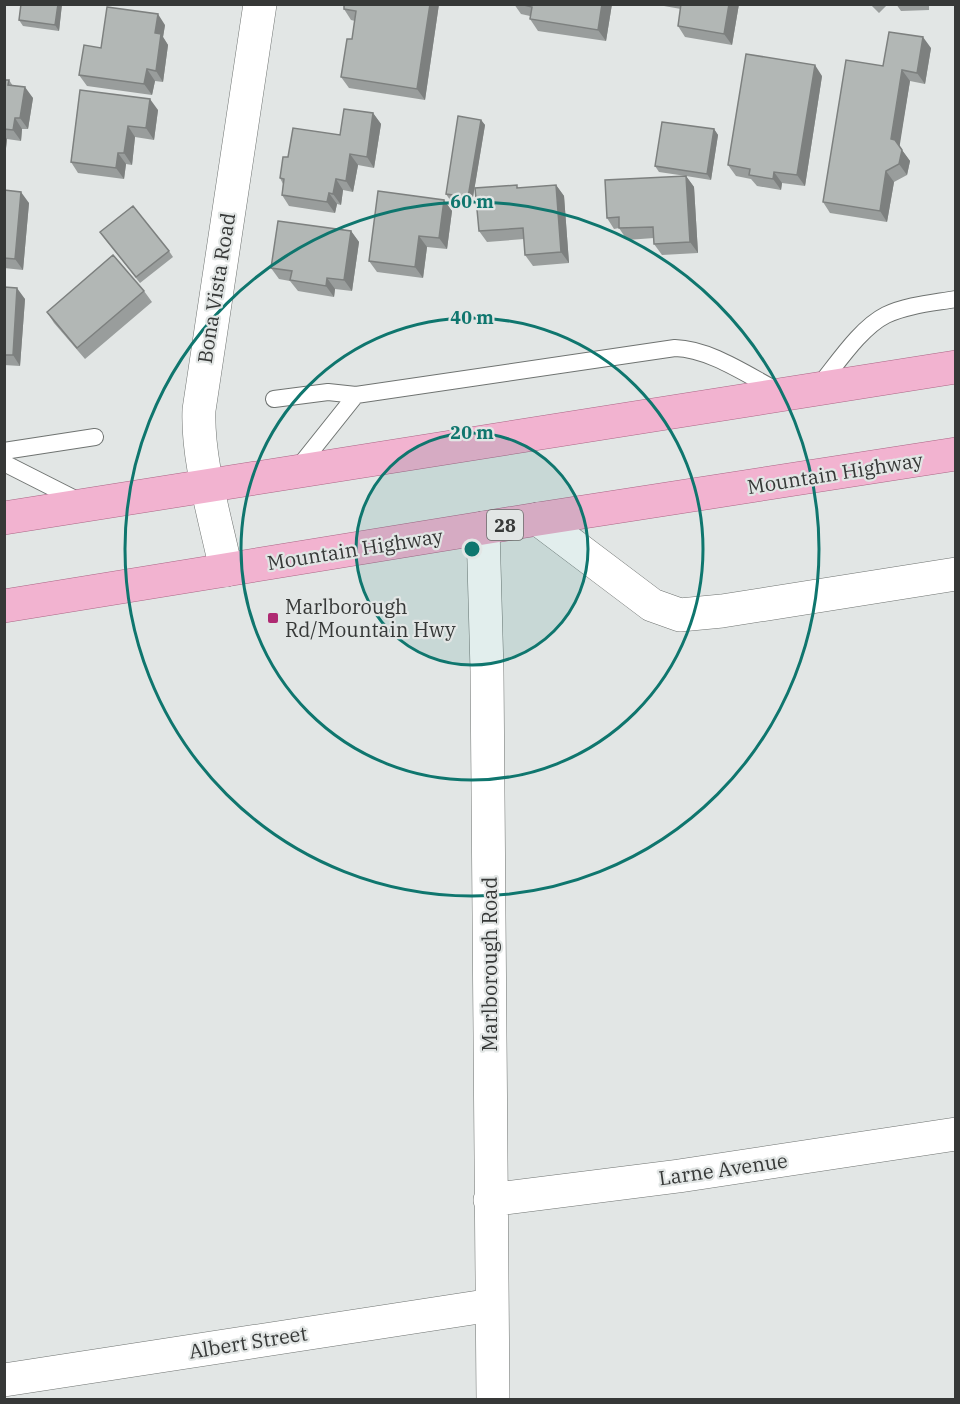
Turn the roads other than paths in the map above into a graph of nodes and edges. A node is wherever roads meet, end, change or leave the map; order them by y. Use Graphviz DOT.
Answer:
graph roads {
  1 [pos="260,4"];
  2 [pos="956,299"];
  3 [pos="956,367"];
  4 [pos="800,392"];
  5 [pos="356,395"];
  6 [pos="274,399"];
  7 [pos="95,437"];
  8 [pos="4,451"];
  9 [pos="956,454"];
  10 [pos="4,463"];
  11 [pos="296,472"];
  12 [pos="208,484"];
  13 [pos="86,505"];
  14 [pos="4,518"];
  15 [pos="537,519"];
  16 [pos="483,528"];
  17 [pos="226,570"];
  18 [pos="956,574"];
  19 [pos="4,606"];
  20 [pos="956,1134"];
  21 [pos="490,1200"];
  22 [pos="492,1305"];
  23 [pos="4,1380"];
  24 [pos="493,1400"];
  1 -- 12 [label="street, Bona Vista Road"];
  2 -- 4 [label="lane"];
  3 -- 4 [label="main road"];
  4 -- 5 [label="lane"];
  4 -- 11 [label="main road"];
  5 -- 6 [label="lane"];
  5 -- 11 [label="lane"];
  7 -- 8 [label="lane"];
  9 -- 15 [label="main road, Mountain Highway / 28"];
  10 -- 13 [label="lane"];
  11 -- 12 [label="main road"];
  12 -- 13 [label="main road"];
  12 -- 17 [label="street, Bona Vista Road"];
  13 -- 14 [label="main road"];
  15 -- 16 [label="main road, Mountain Highway / 28"];
  15 -- 18 [label="street"];
  16 -- 17 [label="main road, Mountain Highway / 28"];
  16 -- 21 [label="street, Marlborough Road"];
  17 -- 19 [label="main road, Mountain Highway / 28"];
  20 -- 21 [label="street, Larne Avenue"];
  21 -- 22 [label="street, Marlborough Road"];
  22 -- 23 [label="street, Albert Street"];
  22 -- 24 [label="street, Marlborough Road"];
}
